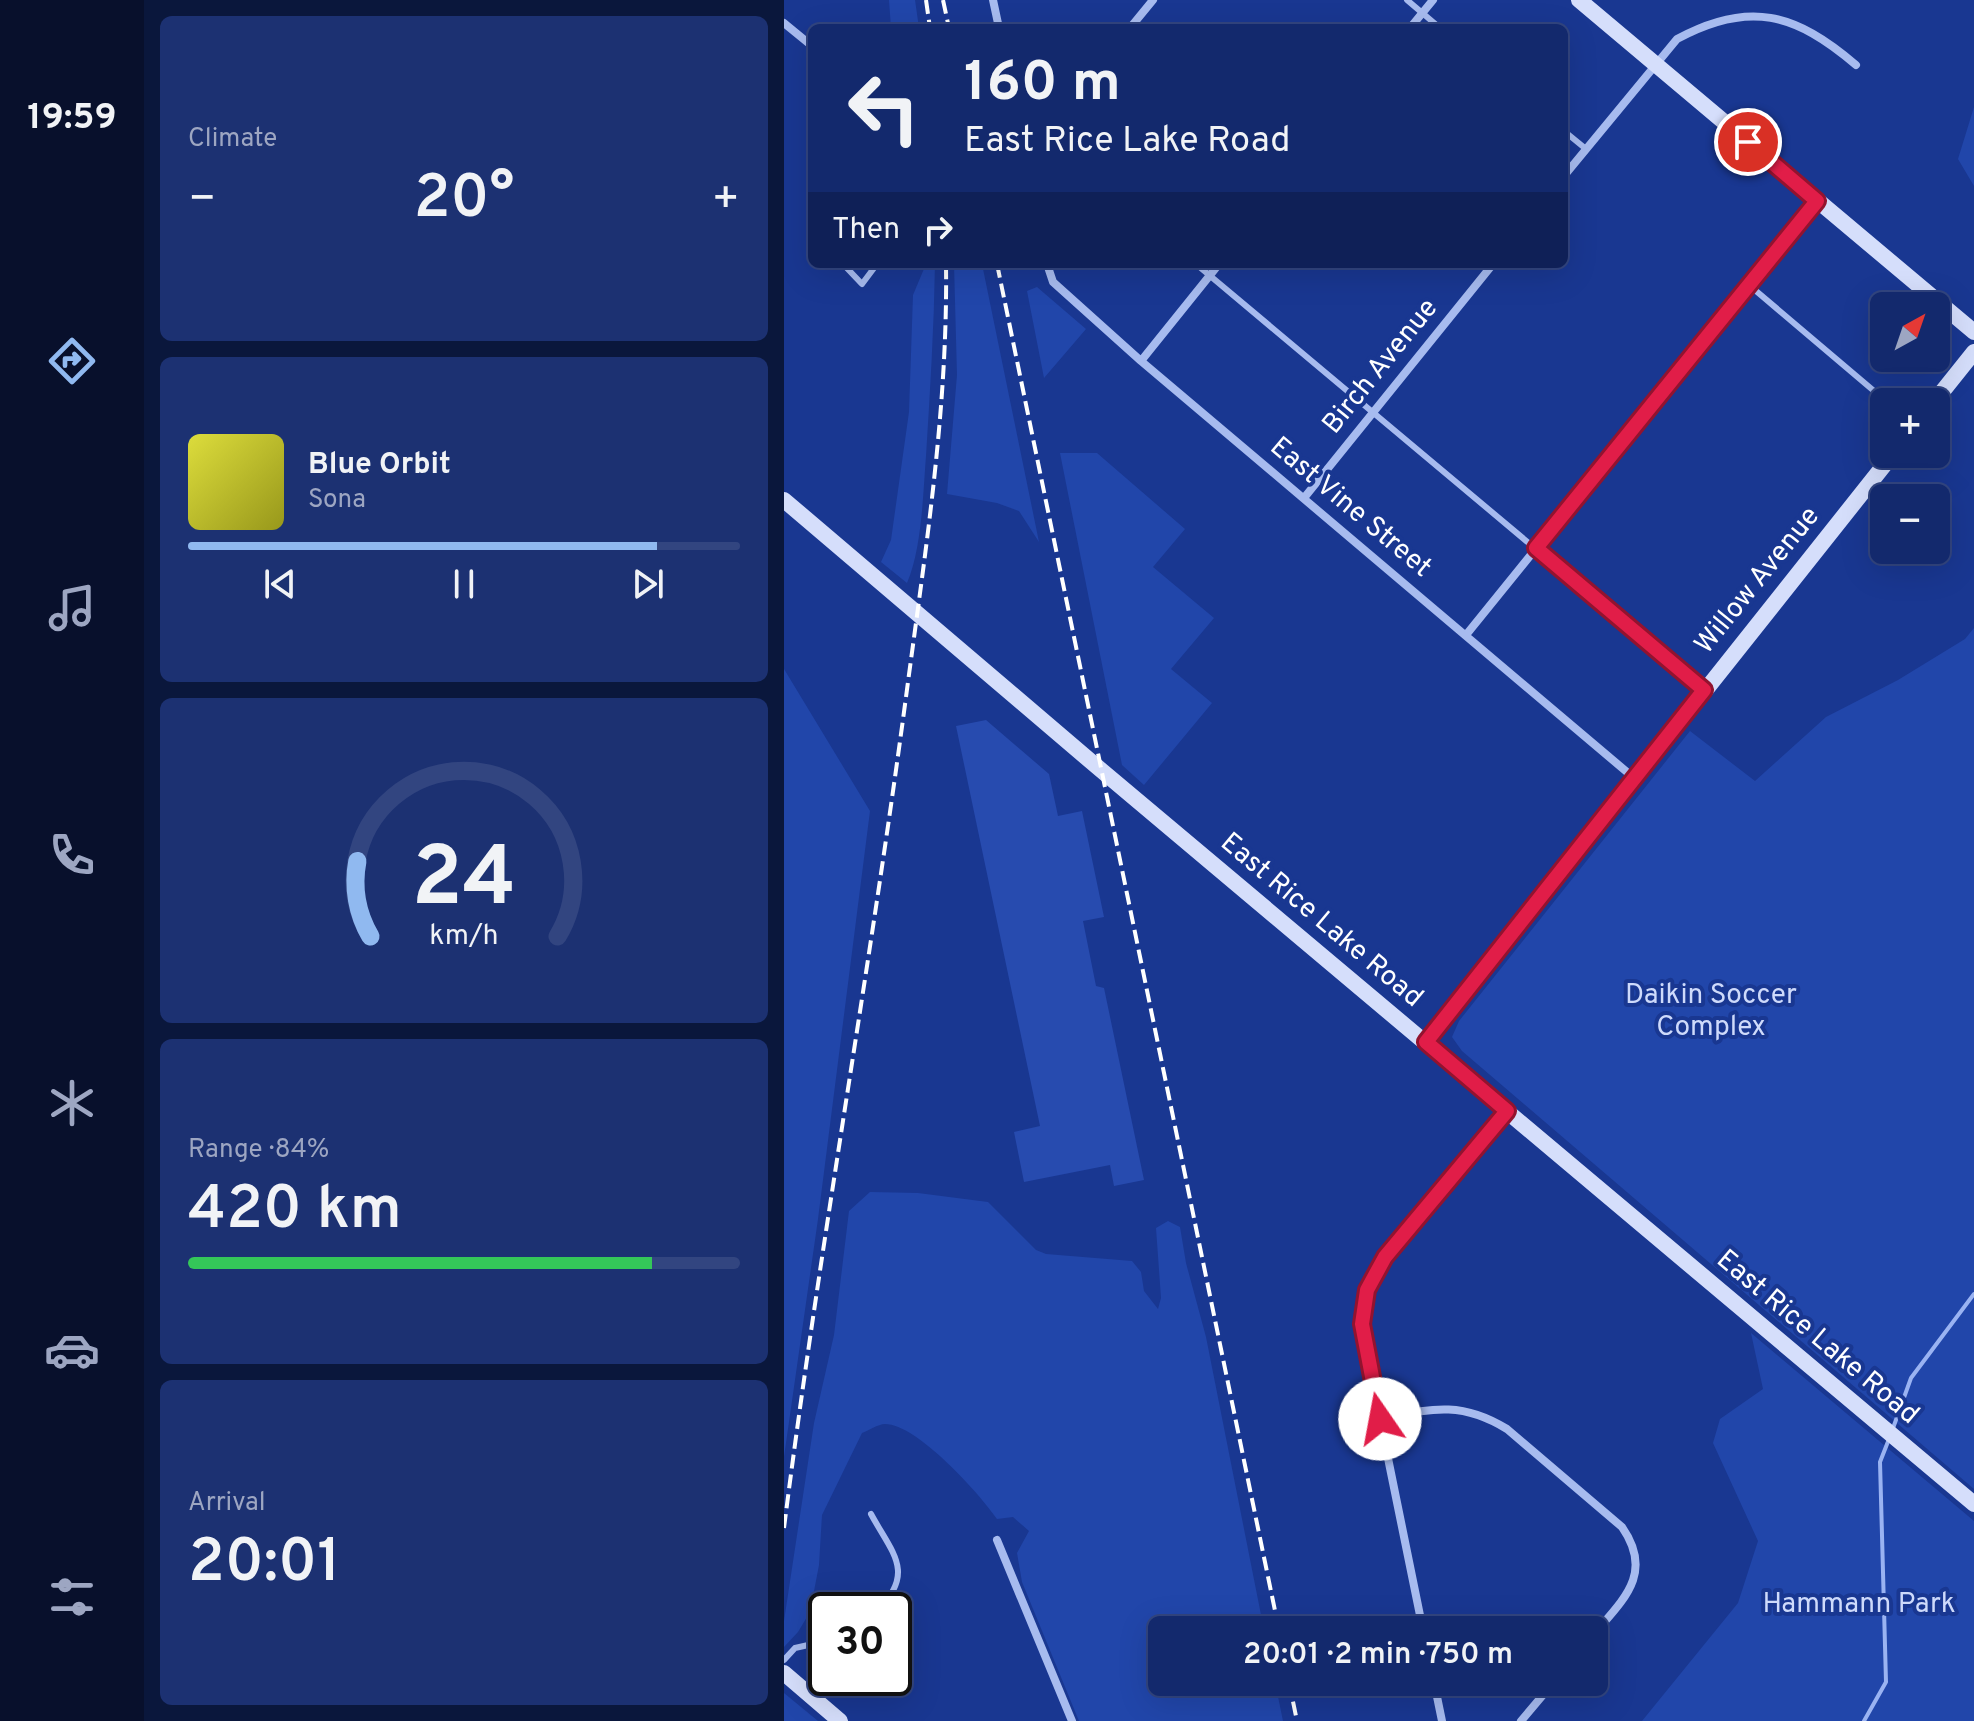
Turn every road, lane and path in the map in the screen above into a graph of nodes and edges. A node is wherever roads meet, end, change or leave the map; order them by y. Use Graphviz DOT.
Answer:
graph roads {
  1 [pos="993,0"];
  2 [pos="1153,0"];
  3 [pos="1407,0"];
  4 [pos="1433,0"];
  5 [pos="1579,0"];
  6 [pos="1422,13"];
  7 [pos="784,23"];
  8 [pos="998,24"];
  9 [pos="1133,24"];
  10 [pos="1413,24"];
  11 [pos="1435,24"];
  12 [pos="808,43"];
  13 [pos="1655,64"];
  14 [pos="1856,65"];
  15 [pos="1568,134"];
  16 [pos="1586,149"];
  17 [pos="1568,171"];
  18 [pos="1817,201"];
  19 [pos="847,268"];
  20 [pos="874,268"];
  21 [pos="1048,268"];
  22 [pos="1201,268"];
  23 [pos="1216,268"];
  24 [pos="1490,268"];
  25 [pos="1210,276"];
  26 [pos="1749,285"];
  27 [pos="1974,332"];
  28 [pos="1974,352"];
  29 [pos="1141,361"];
  30 [pos="1870,388"];
  31 [pos="1945,388"];
  32 [pos="1374,412"];
  33 [pos="1882,468"];
  34 [pos="1304,498"];
  35 [pos="784,500"];
  36 [pos="1536,548"];
  37 [pos="1466,635"];
  38 [pos="1704,690"];
  39 [pos="1634,778"];
  40 [pos="1426,1042"];
  41 [pos="1507,1111"];
  42 [pos="1380,1419"];
  43 [pos="1974,1504"];
  44 [pos="871,1514"];
  45 [pos="997,1540"];
  46 [pos="892,1592"];
  47 [pos="1420,1616"];
  48 [pos="1608,1617"];
  49 [pos="808,1645"];
  50 [pos="784,1660"];
  51 [pos="784,1673"];
  52 [pos="1437,1696"];
  53 [pos="1542,1696"];
  54 [pos="840,1721"];
  55 [pos="1072,1721"];
  56 [pos="1442,1721"];
  57 [pos="1521,1721"];
  1 -- 8 [label="street"];
  2 -- 9 [label="street"];
  3 -- 6 [label="lane"];
  4 -- 6 [label="street"];
  5 -- 13 [label="street"];
  6 -- 10 [label="street"];
  6 -- 11 [label="lane"];
  7 -- 12 [label="street"];
  13 -- 14 [label="street"];
  13 -- 16 [label="street"];
  13 -- 18 [label="street"];
  15 -- 16 [label="lane"];
  16 -- 17 [label="street"];
  18 -- 26 [label="street"];
  18 -- 27 [label="street"];
  19 -- 20 [label="lane"];
  21 -- 29 [label="street, East Vine Street"];
  22 -- 25 [label="lane"];
  23 -- 25 [label="street"];
  24 -- 32 [label="street, Birch Avenue"];
  25 -- 29 [label="street"];
  25 -- 32 [label="lane"];
  26 -- 30 [label="lane"];
  26 -- 36 [label="street"];
  28 -- 31 [label="street"];
  29 -- 34 [label="street, East Vine Street"];
  32 -- 34 [label="street, Birch Avenue"];
  32 -- 36 [label="lane"];
  33 -- 38 [label="street, Willow Avenue"];
  34 -- 37 [label="street, East Vine Street"];
  35 -- 40 [label="street, East Rice Lake Road"];
  36 -- 37 [label="street"];
  36 -- 38 [label="lane"];
  37 -- 39 [label="street, East Vine Street"];
  38 -- 39 [label="street, Willow Avenue"];
  39 -- 40 [label="street, Willow Avenue"];
  40 -- 41 [label="street, East Rice Lake Road"];
  41 -- 42 [label="street"];
  41 -- 43 [label="street, East Rice Lake Road"];
  42 -- 47 [label="street"];
  42 -- 48 [label="street"];
  44 -- 46 [label="lane"];
  45 -- 55 [label="street"];
  49 -- 50 [label="lane"];
  51 -- 54 [label="street"];
  52 -- 56 [label="street"];
  53 -- 57 [label="street"];
}
